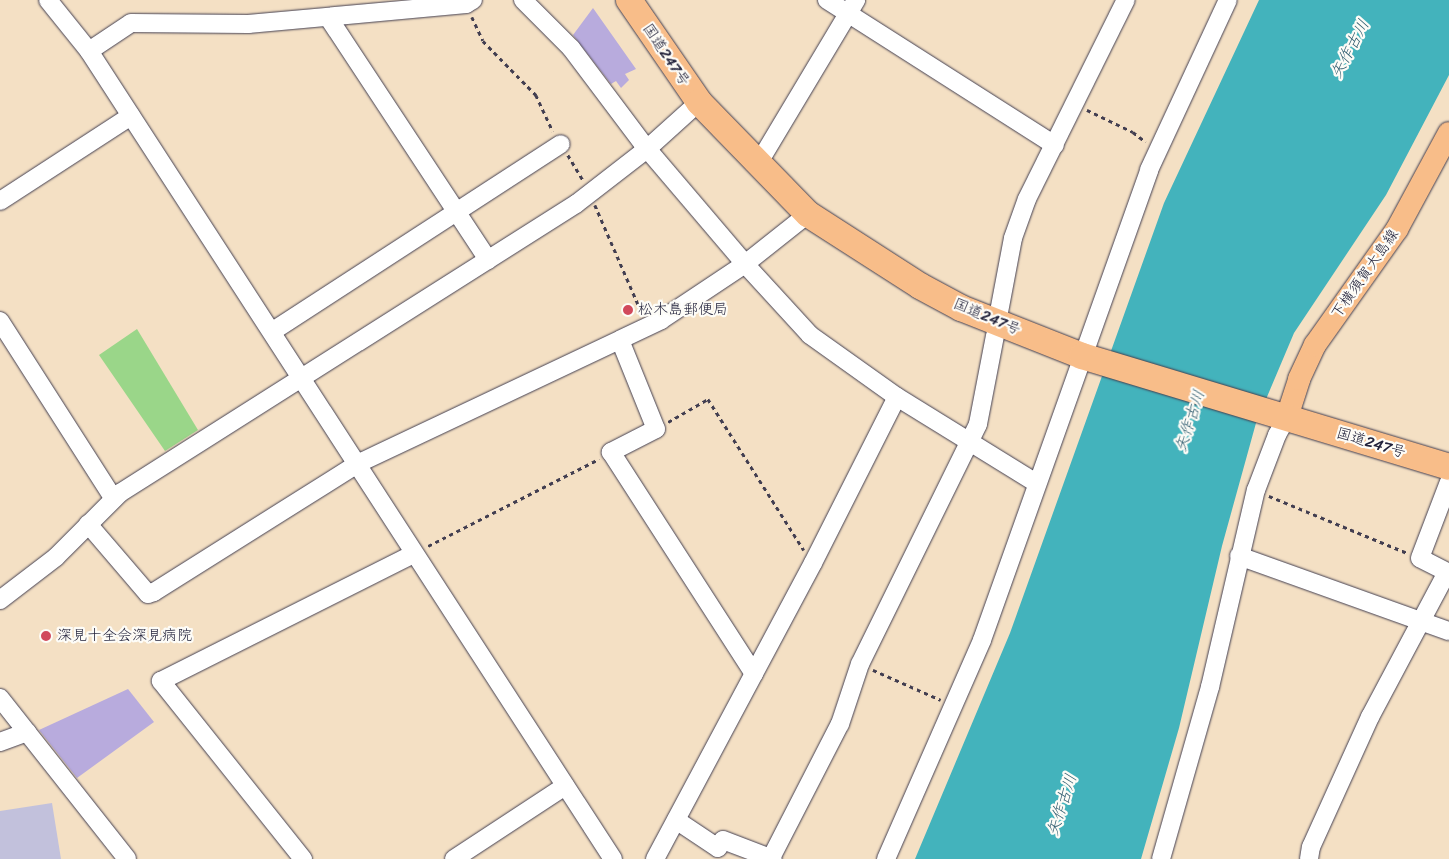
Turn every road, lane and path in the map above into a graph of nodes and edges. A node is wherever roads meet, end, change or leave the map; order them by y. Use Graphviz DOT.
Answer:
graph roads {
  1 [pos="48,0"];
  2 [pos="523,0"];
  3 [pos="629,0"];
  4 [pos="827,0"];
  5 [pos="1126,0"];
  6 [pos="1228,0"];
  7 [pos="470,2"];
  8 [pos="852,6"];
  9 [pos="328,17"];
  10 [pos="89,51"];
  11 [pos="698,102"];
  12 [pos="1075,104"];
  13 [pos="131,116"];
  14 [pos="1449,133"];
  15 [pos="562,144"];
  16 [pos="1055,145"];
  17 [pos="647,149"];
  18 [pos="758,164"];
  19 [pos="1149,170"];
  20 [pos="589,195"];
  21 [pos="0,201"];
  22 [pos="456,212"];
  23 [pos="808,214"];
  24 [pos="488,260"];
  25 [pos="744,264"];
  26 [pos="998,312"];
  27 [pos="0,321"];
  28 [pos="648,326"];
  29 [pos="273,331"];
  30 [pos="995,336"];
  31 [pos="620,340"];
  32 [pos="1082,356"];
  33 [pos="301,379"];
  34 [pos="897,397"];
  35 [pos="1287,417"];
  36 [pos="656,429"];
  37 [pos="969,443"];
  38 [pos="611,452"];
  39 [pos="357,464"];
  40 [pos="1449,467"];
  41 [pos="1449,482"];
  42 [pos="1036,483"];
  43 [pos="1256,490"];
  44 [pos="114,499"];
  45 [pos="88,524"];
  46 [pos="413,554"];
  47 [pos="1238,556"];
  48 [pos="1420,558"];
  49 [pos="813,564"];
  50 [pos="0,600"];
  51 [pos="1421,621"];
  52 [pos="1449,630"];
  53 [pos="860,664"];
  54 [pos="754,674"];
  55 [pos="0,698"];
  56 [pos="942,700"];
  57 [pos="27,732"];
  58 [pos="0,742"];
  59 [pos="565,786"];
  60 [pos="676,820"];
  61 [pos="127,859"];
  62 [pos="303,859"];
  63 [pos="454,859"];
  64 [pos="613,859"];
  65 [pos="655,859"];
  66 [pos="772,859"];
  67 [pos="886,859"];
  68 [pos="1161,859"];
  69 [pos="1309,859"];
  1 -- 10 [label="street"];
  2 -- 17 [label="street"];
  3 -- 11 [label="highway, 国道247号"];
  4 -- 8 [label="street"];
  5 -- 12 [label="street"];
  6 -- 19 [label="street"];
  7 -- 9 [label="street"];
  7 -- 15 [label="path"];
  8 -- 16 [label="street"];
  8 -- 18 [label="street"];
  9 -- 10 [label="street"];
  9 -- 22 [label="street"];
  10 -- 13 [label="street"];
  11 -- 17 [label="street"];
  11 -- 18 [label="highway, 国道247号"];
  12 -- 16 [label="street"];
  12 -- 19 [label="path"];
  13 -- 21 [label="street"];
  13 -- 29 [label="street"];
  14 -- 35 [label="main road, 下横須賀大島線"];
  15 -- 20 [label="path"];
  15 -- 22 [label="street"];
  16 -- 26 [label="street"];
  17 -- 20 [label="street"];
  17 -- 25 [label="street"];
  18 -- 23 [label="highway, 国道247号"];
  19 -- 32 [label="street"];
  20 -- 24 [label="street"];
  20 -- 28 [label="path"];
  22 -- 24 [label="street"];
  22 -- 29 [label="street"];
  23 -- 25 [label="street"];
  23 -- 32 [label="highway, 国道247号"];
  24 -- 33 [label="street"];
  25 -- 28 [label="street"];
  25 -- 34 [label="street"];
  27 -- 44 [label="street"];
  28 -- 31 [label="street"];
  29 -- 33 [label="street"];
  30 -- 37 [label="street"];
  31 -- 36 [label="street"];
  31 -- 39 [label="street"];
  32 -- 35 [label="highway, 国道247号"];
  32 -- 42 [label="street"];
  33 -- 39 [label="street"];
  33 -- 44 [label="street"];
  34 -- 37 [label="street"];
  34 -- 49 [label="street"];
  35 -- 40 [label="highway, 国道247号"];
  35 -- 43 [label="street"];
  36 -- 38 [label="street"];
  36 -- 49 [label="path"];
  37 -- 42 [label="street"];
  37 -- 53 [label="street"];
  38 -- 46 [label="path"];
  38 -- 54 [label="street"];
  39 -- 45 [label="street"];
  39 -- 46 [label="street"];
  41 -- 48 [label="street"];
  42 -- 67 [label="street"];
  43 -- 47 [label="street"];
  43 -- 48 [label="path"];
  44 -- 45 [label="street"];
  45 -- 50 [label="street"];
  46 -- 59 [label="street"];
  46 -- 62 [label="street"];
  47 -- 51 [label="street"];
  47 -- 68 [label="street"];
  48 -- 51 [label="street"];
  49 -- 54 [label="street"];
  51 -- 52 [label="street"];
  51 -- 69 [label="street"];
  53 -- 56 [label="path"];
  53 -- 66 [label="street"];
  54 -- 60 [label="street"];
  55 -- 57 [label="street"];
  57 -- 58 [label="street"];
  57 -- 61 [label="street"];
  59 -- 63 [label="street"];
  59 -- 64 [label="street"];
  60 -- 65 [label="street"];
  60 -- 66 [label="street"];
}
